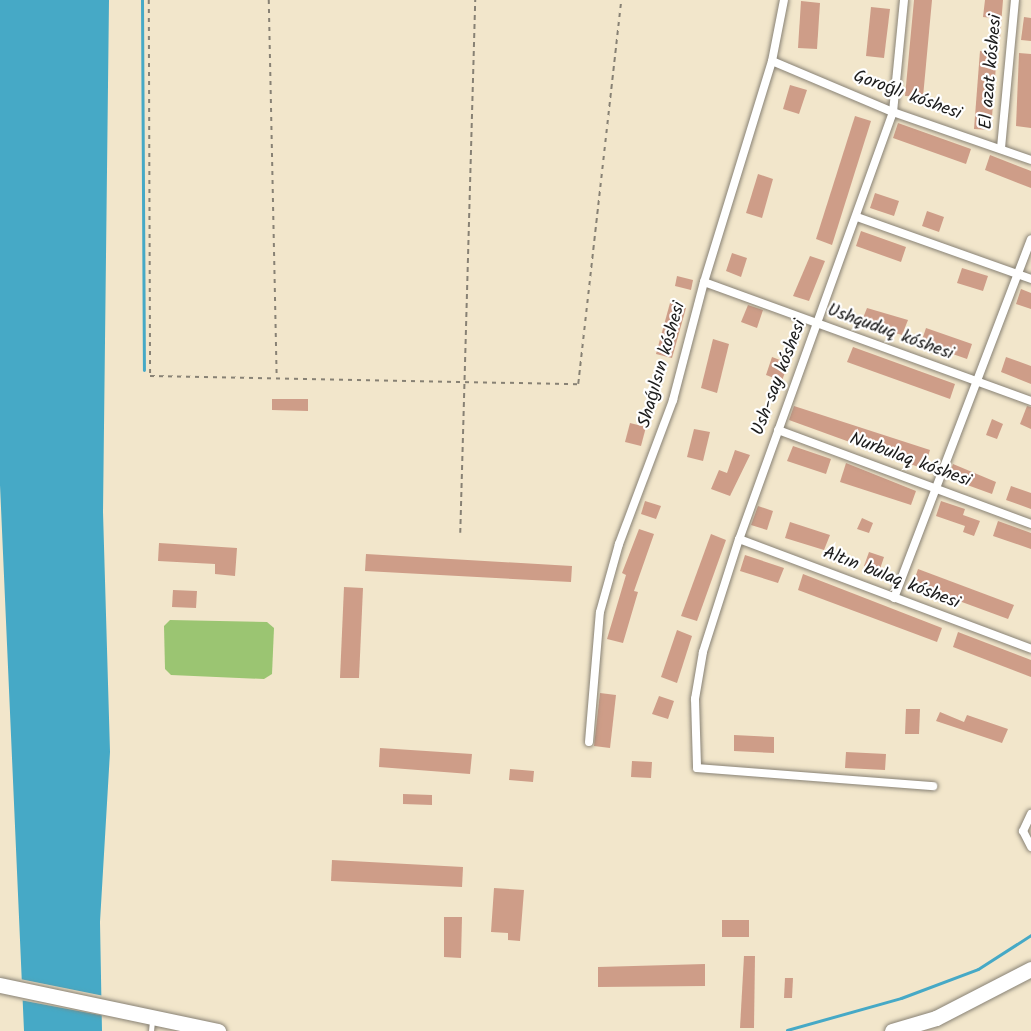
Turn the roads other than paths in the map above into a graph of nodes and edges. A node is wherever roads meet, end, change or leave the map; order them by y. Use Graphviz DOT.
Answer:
graph roads {
  1 [pos="784,0"];
  2 [pos="904,0"];
  3 [pos="1015,0"];
  4 [pos="772,61"];
  5 [pos="893,112"];
  6 [pos="1001,148"];
  7 [pos="1031,160"];
  8 [pos="857,217"];
  9 [pos="1031,239"];
  10 [pos="1018,274"];
  11 [pos="1031,279"];
  12 [pos="704,282"];
  13 [pos="818,324"];
  14 [pos="977,382"];
  15 [pos="1031,401"];
  16 [pos="777,430"];
  17 [pos="936,488"];
  18 [pos="1031,524"];
  19 [pos="739,539"];
  20 [pos="894,598"];
  21 [pos="1031,649"];
  22 [pos="589,742"];
  23 [pos="933,786"];
  24 [pos="1031,814"];
  25 [pos="1031,846"];
  26 [pos="1031,969"];
  27 [pos="2,986"];
  28 [pos="152,1015"];
  29 [pos="151,1031"];
  30 [pos="218,1031"];
  31 [pos="892,1031"];
  1 -- 4 [label="street, Shaǵılsın kóshesi"];
  2 -- 5 [label="street, Ush-say kóshesi"];
  3 -- 6 [label="street, El azat kóshesi"];
  4 -- 5 [label="street, Goroǵlı kóshesi"];
  4 -- 12 [label="street, Shaǵılsın kóshesi"];
  5 -- 6 [label="street, Goroǵlı kóshesi"];
  5 -- 8 [label="street, Ush-say kóshesi"];
  6 -- 7 [label="street, Goroǵlı kóshesi"];
  8 -- 10 [label="street"];
  8 -- 13 [label="street, Ush-say kóshesi"];
  9 -- 10 [label="street"];
  10 -- 11 [label="street"];
  10 -- 14 [label="street"];
  12 -- 13 [label="street, Ushquduq kóshesi"];
  12 -- 22 [label="street, Shaǵılsın kóshesi"];
  13 -- 14 [label="street, Ushquduq kóshesi"];
  13 -- 16 [label="street, Ush-say kóshesi"];
  14 -- 15 [label="street, Ushquduq kóshesi"];
  14 -- 17 [label="street"];
  16 -- 17 [label="street, Nurbulaq kóshesi"];
  16 -- 19 [label="street, Ush-say kóshesi"];
  17 -- 18 [label="street, Nurbulaq kóshesi"];
  17 -- 20 [label="street"];
  19 -- 20 [label="street, Altın bulaq kóshesi"];
  19 -- 23 [label="street, Ush-say kóshesi"];
  20 -- 21 [label="street, Altın bulaq kóshesi"];
  24 -- 25 [label="street"];
  26 -- 31 [label="highway"];
  27 -- 28 [label="highway"];
  28 -- 29 [label="lane"];
  28 -- 30 [label="highway"];
}
